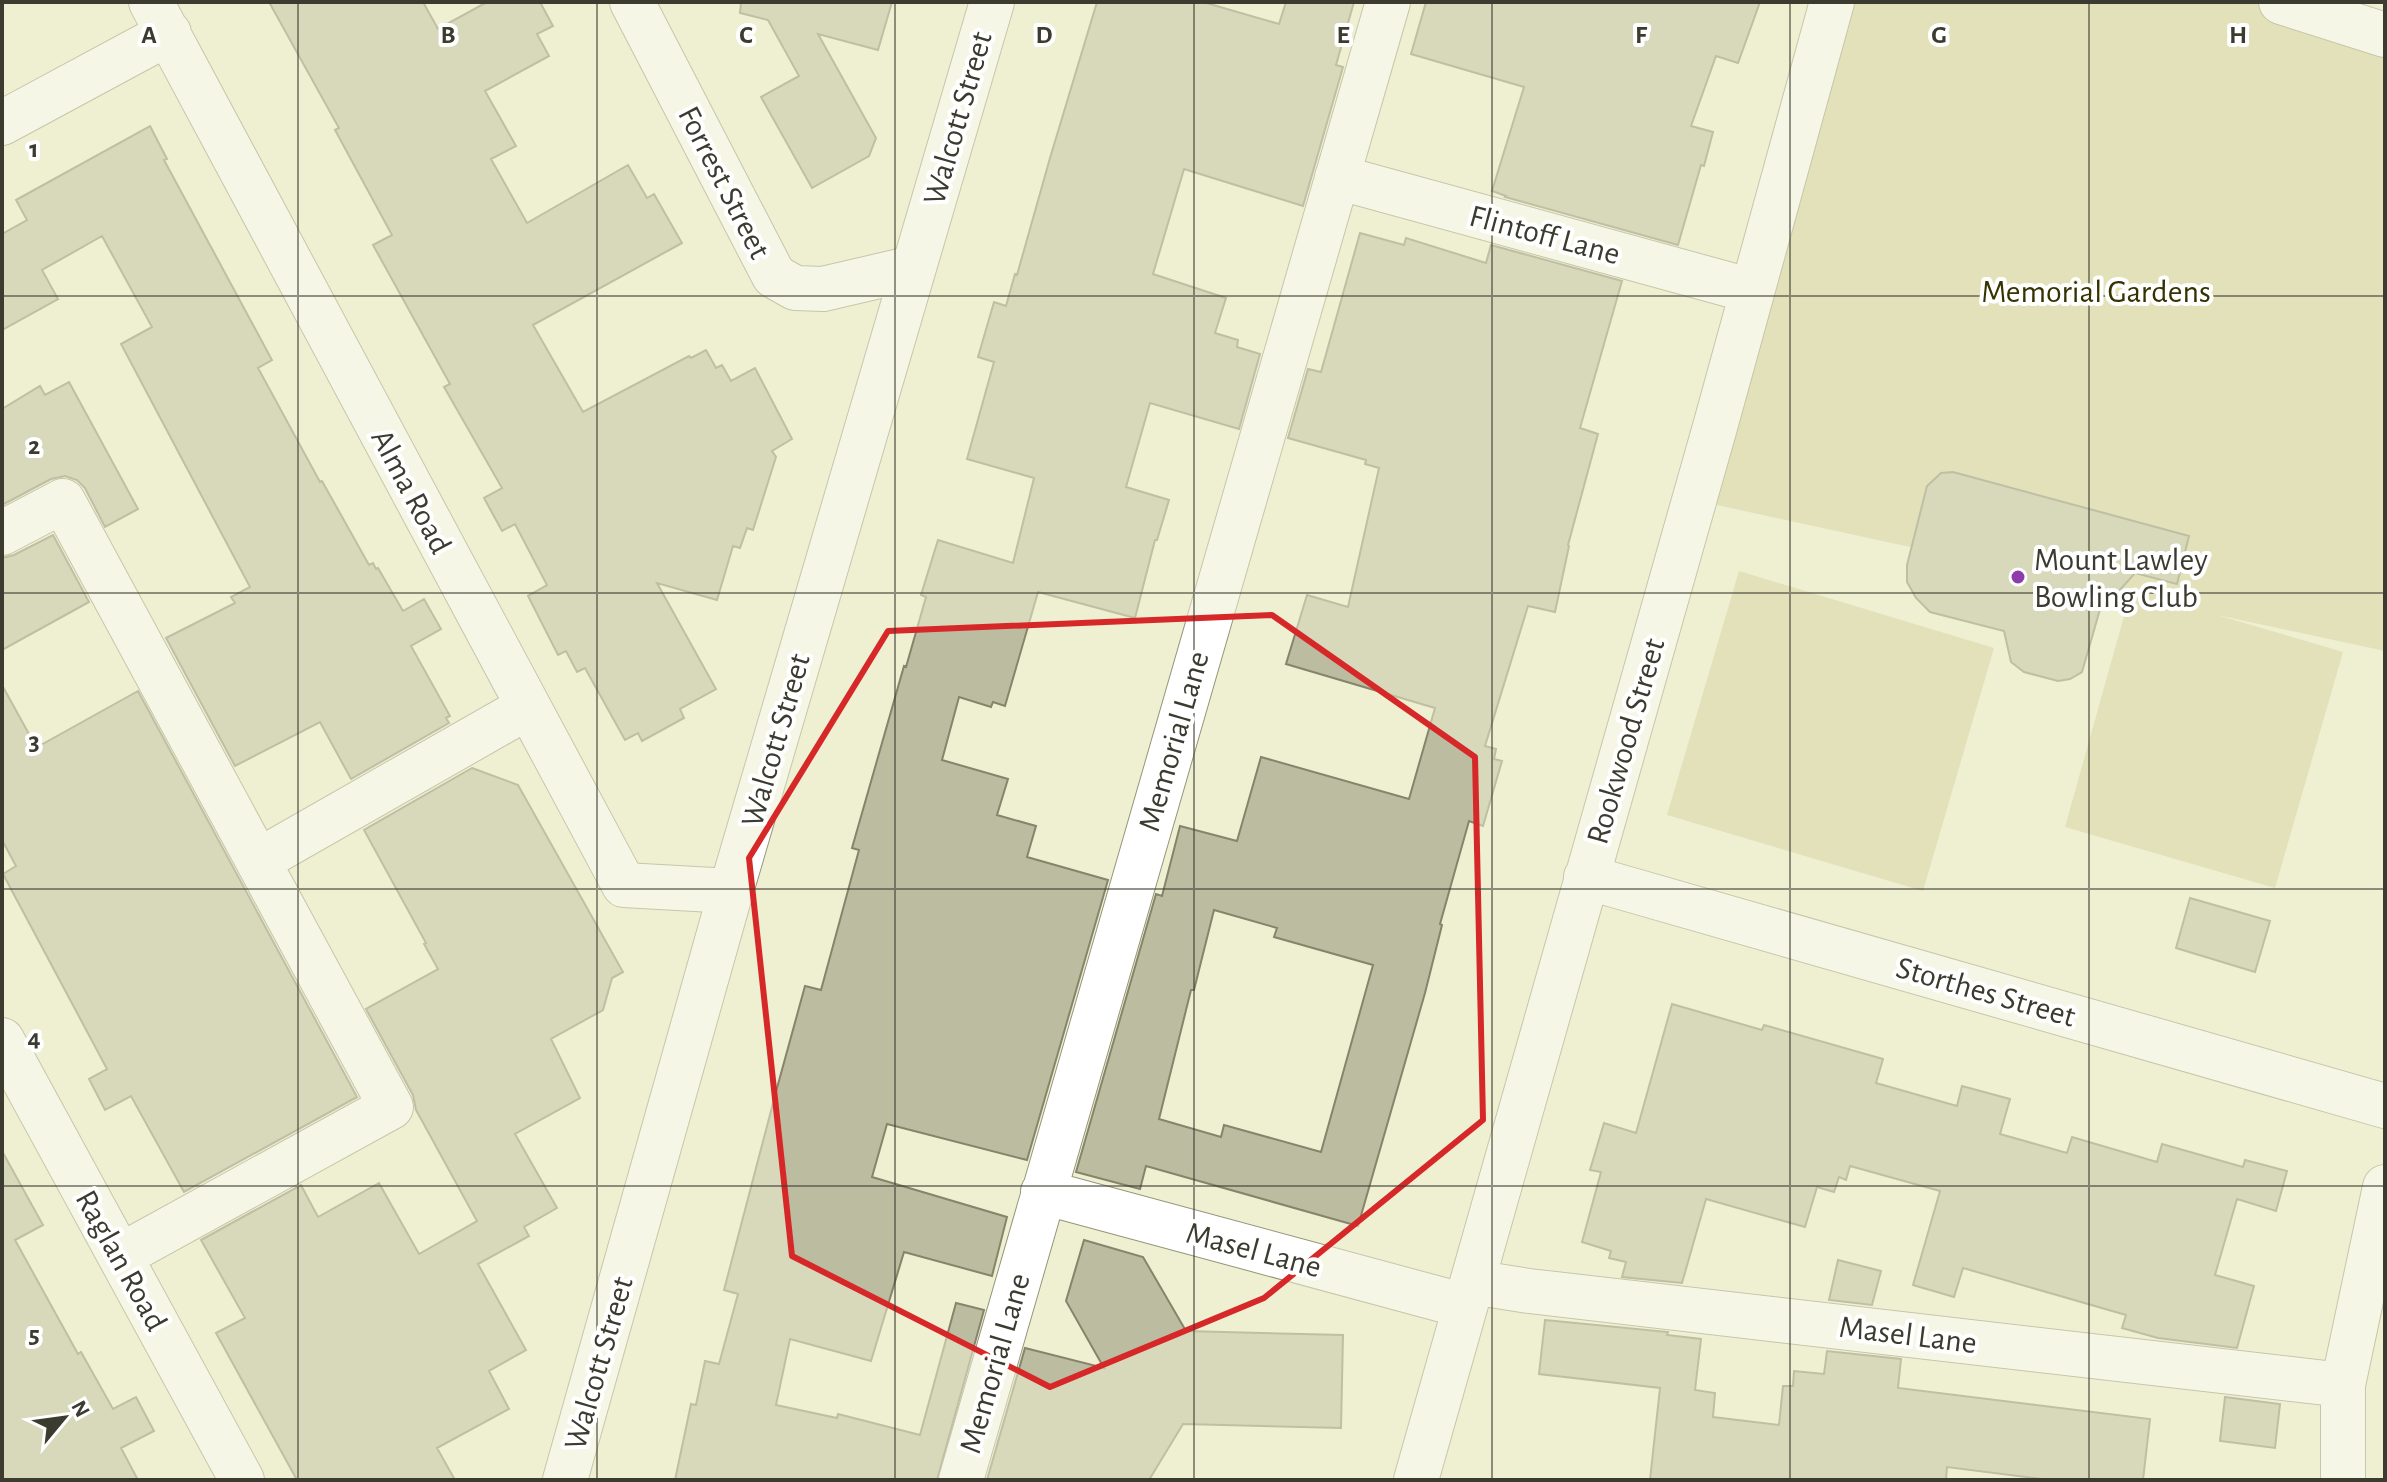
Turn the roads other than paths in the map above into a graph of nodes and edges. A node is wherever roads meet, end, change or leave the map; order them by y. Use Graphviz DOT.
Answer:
graph roads {
  1 [pos="632,2"];
  2 [pos="992,2"];
  3 [pos="1388,2"];
  4 [pos="1832,2"];
  5 [pos="2281,2"];
  6 [pos="160,18"];
  7 [pos="2385,35"];
  8 [pos="2,123"];
  9 [pos="1337,177"];
  10 [pos="913,268"];
  11 [pos="1752,291"];
  12 [pos="2,533"];
  13 [pos="528,707"];
  14 [pos="258,861"];
  15 [pos="1586,877"];
  16 [pos="731,891"];
  17 [pos="2,1040"];
  18 [pos="2385,1106"];
  19 [pos="1043,1192"];
  20 [pos="2383,1211"];
  21 [pos="120,1256"];
  22 [pos="1468,1294"];
  23 [pos="2343,1385"];
  24 [pos="242,1480"];
  25 [pos="565,1480"];
  26 [pos="961,1480"];
  27 [pos="1416,1480"];
  28 [pos="2343,1480"];
  1 -- 10 [label="street, Forrest Street"];
  2 -- 10 [label="street, Walcott Street"];
  3 -- 9 [label="street, Memorial Lane"];
  4 -- 11 [label="street, Rookwood Street"];
  5 -- 7 [label="street"];
  6 -- 8 [label="street"];
  6 -- 13 [label="street, Alma Road"];
  9 -- 11 [label="street, Flintoff Lane"];
  9 -- 19 [label="street, Memorial Lane"];
  10 -- 16 [label="street, Walcott Street"];
  11 -- 15 [label="street, Rookwood Street"];
  12 -- 14 [label="street"];
  13 -- 14 [label="street"];
  13 -- 16 [label="street, Alma Road"];
  14 -- 21 [label="street"];
  15 -- 18 [label="street, Storthes Street"];
  15 -- 22 [label="street, Rookwood Street"];
  16 -- 25 [label="street, Walcott Street"];
  17 -- 21 [label="street, Raglan Road"];
  19 -- 22 [label="street, Masel Lane"];
  19 -- 26 [label="street, Memorial Lane"];
  20 -- 23 [label="street"];
  21 -- 24 [label="street, Raglan Road"];
  22 -- 23 [label="street, Masel Lane"];
  22 -- 27 [label="street, Rookwood Street"];
  23 -- 28 [label="street"];
}
